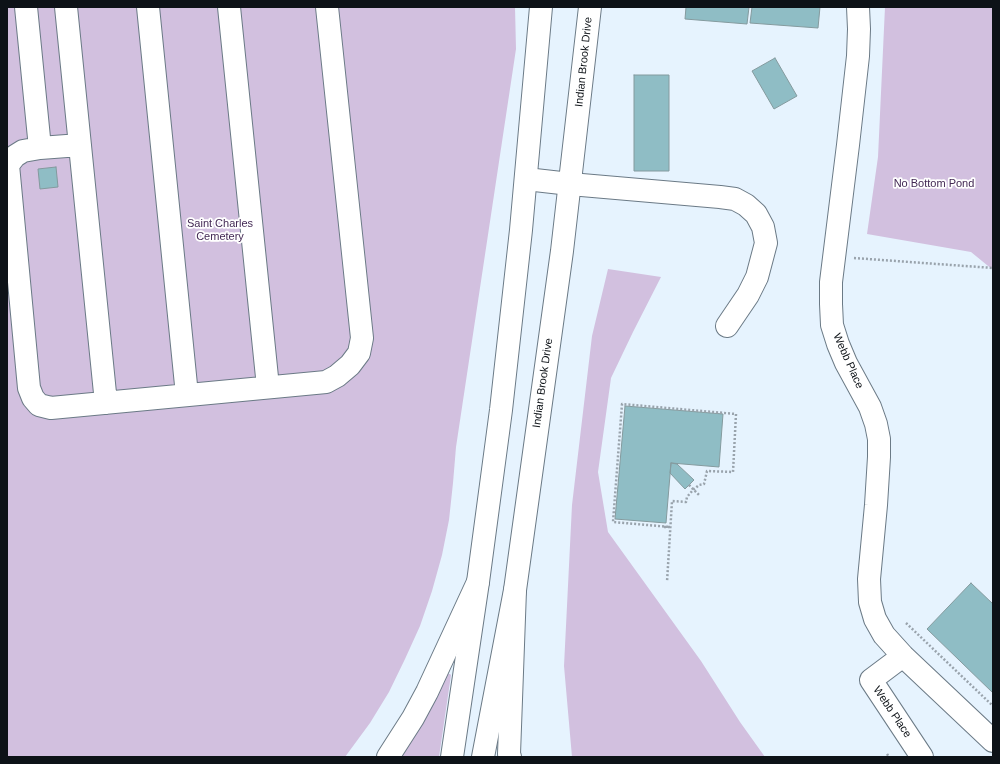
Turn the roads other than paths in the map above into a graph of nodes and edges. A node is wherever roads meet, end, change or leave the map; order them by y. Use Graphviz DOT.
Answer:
graph roads {
  1 [pos="26,7"];
  2 [pos="66,7"];
  3 [pos="148,7"];
  4 [pos="229,7"];
  5 [pos="327,7"];
  6 [pos="542,7"];
  7 [pos="590,7"];
  8 [pos="858,7"];
  9 [pos="80,145"];
  10 [pos="40,148"];
  11 [pos="526,179"];
  12 [pos="570,184"];
  13 [pos="727,326"];
  14 [pos="268,387"];
  15 [pos="187,395"];
  16 [pos="106,403"];
  17 [pos="478,582"];
  18 [pos="515,590"];
  19 [pos="902,656"];
  20 [pos="993,741"];
  21 [pos="388,757"];
  22 [pos="452,757"];
  23 [pos="483,757"];
  24 [pos="510,757"];
  25 [pos="922,757"];
  1 -- 10 [label="main road"];
  2 -- 9 [label="main road"];
  3 -- 15 [label="main road"];
  4 -- 14 [label="main road"];
  5 -- 14 [label="main road"];
  6 -- 11 [label="main road"];
  7 -- 12 [label="main road, Indian Brook Drive"];
  8 -- 19 [label="main road, Webb Place"];
  9 -- 10 [label="main road"];
  9 -- 16 [label="main road"];
  10 -- 16 [label="main road"];
  11 -- 12 [label="main road"];
  11 -- 17 [label="main road"];
  12 -- 13 [label="main road"];
  12 -- 18 [label="main road, Indian Brook Drive"];
  14 -- 15 [label="main road"];
  15 -- 16 [label="main road"];
  17 -- 21 [label="main road"];
  17 -- 22 [label="main road"];
  18 -- 23 [label="main road, Indian Brook Drive"];
  18 -- 24 [label="main road"];
  19 -- 20 [label="main road, Webb Place"];
  19 -- 25 [label="main road, Webb Place"];
}
